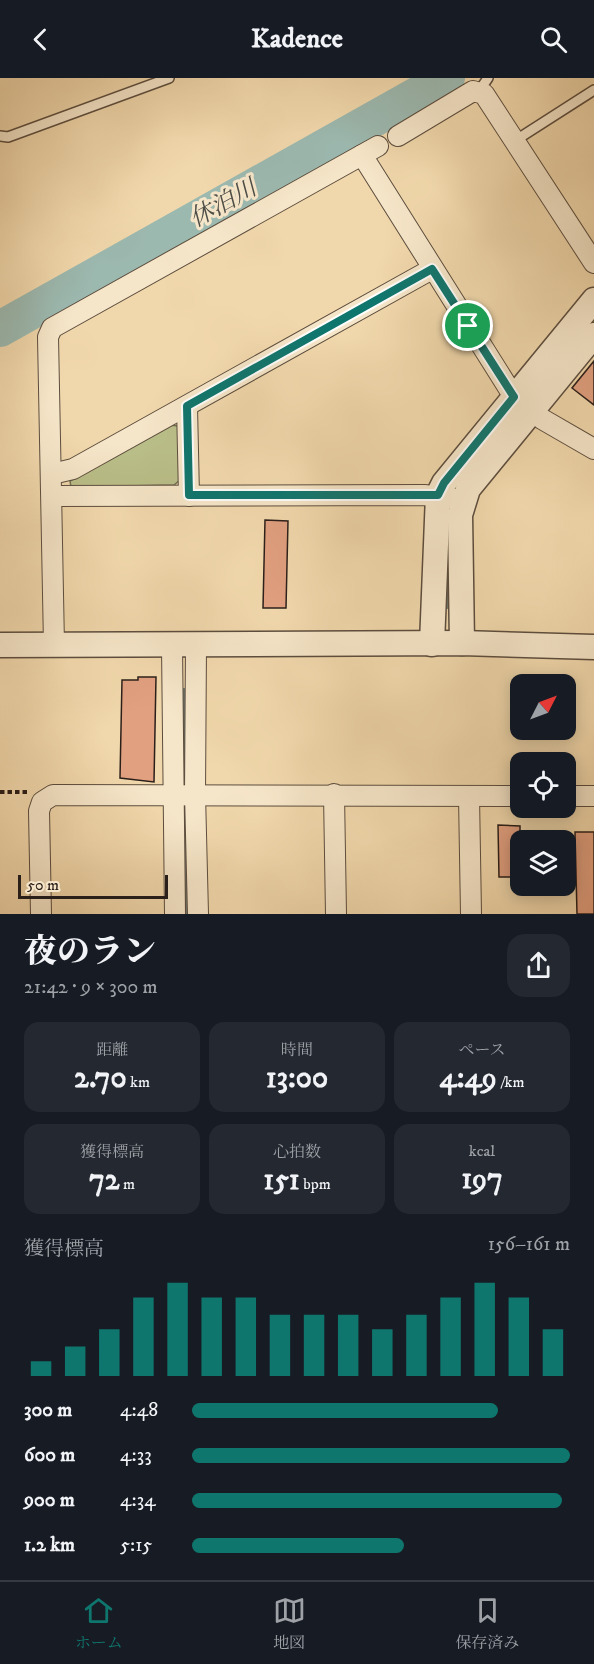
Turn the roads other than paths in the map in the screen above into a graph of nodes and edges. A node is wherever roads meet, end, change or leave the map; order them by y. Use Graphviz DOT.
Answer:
graph roads {
  1 [pos="169,78"];
  2 [pos="484,85"];
  3 [pos="594,90"];
  4 [pos="0,136"];
  5 [pos="398,136"];
  6 [pos="516,140"];
  7 [pos="594,263"];
  8 [pos="432,269"];
  9 [pos="594,300"];
  10 [pos="594,335"];
  11 [pos="523,404"];
  12 [pos="187,406"];
  13 [pos="594,449"];
  14 [pos="52,474"];
  15 [pos="189,495"];
  16 [pos="438,495"];
  17 [pos="53,496"];
  18 [pos="463,500"];
  19 [pos="462,643"];
  20 [pos="432,644"];
  21 [pos="0,645"];
  22 [pos="54,645"];
  23 [pos="172,646"];
  24 [pos="196,646"];
  25 [pos="594,647"];
  26 [pos="172,794"];
  27 [pos="195,794"];
  28 [pos="334,794"];
  29 [pos="469,796"];
  30 [pos="510,796"];
  31 [pos="576,796"];
  32 [pos="594,796"];
  33 [pos="41,914"];
  34 [pos="175,914"];
  35 [pos="198,914"];
  36 [pos="336,914"];
  37 [pos="471,914"];
  1 -- 4 [label="lane"];
  2 -- 5 [label="street"];
  2 -- 6 [label="street"];
  3 -- 6 [label="lane"];
  6 -- 7 [label="street"];
  8 -- 11 [label="street"];
  8 -- 12 [label="street"];
  8 -- 14 [label="street"];
  9 -- 11 [label="street"];
  10 -- 11 [label="street"];
  11 -- 13 [label="street"];
  11 -- 16 [label="street"];
  11 -- 18 [label="street"];
  12 -- 14 [label="street"];
  12 -- 15 [label="street"];
  14 -- 17 [label="street"];
  15 -- 16 [label="street"];
  15 -- 17 [label="street"];
  16 -- 18 [label="street"];
  16 -- 20 [label="street"];
  17 -- 22 [label="street"];
  18 -- 19 [label="street"];
  19 -- 20 [label="street"];
  19 -- 25 [label="street"];
  20 -- 24 [label="street"];
  21 -- 22 [label="street"];
  22 -- 23 [label="street"];
  23 -- 24 [label="street"];
  23 -- 26 [label="street"];
  24 -- 27 [label="street"];
  26 -- 27 [label="street"];
  26 -- 33 [label="street"];
  26 -- 34 [label="street"];
  27 -- 28 [label="street"];
  27 -- 35 [label="street"];
  28 -- 29 [label="street"];
  28 -- 36 [label="street"];
  29 -- 30 [label="street"];
  29 -- 37 [label="street"];
  31 -- 32 [label="street"];
}
